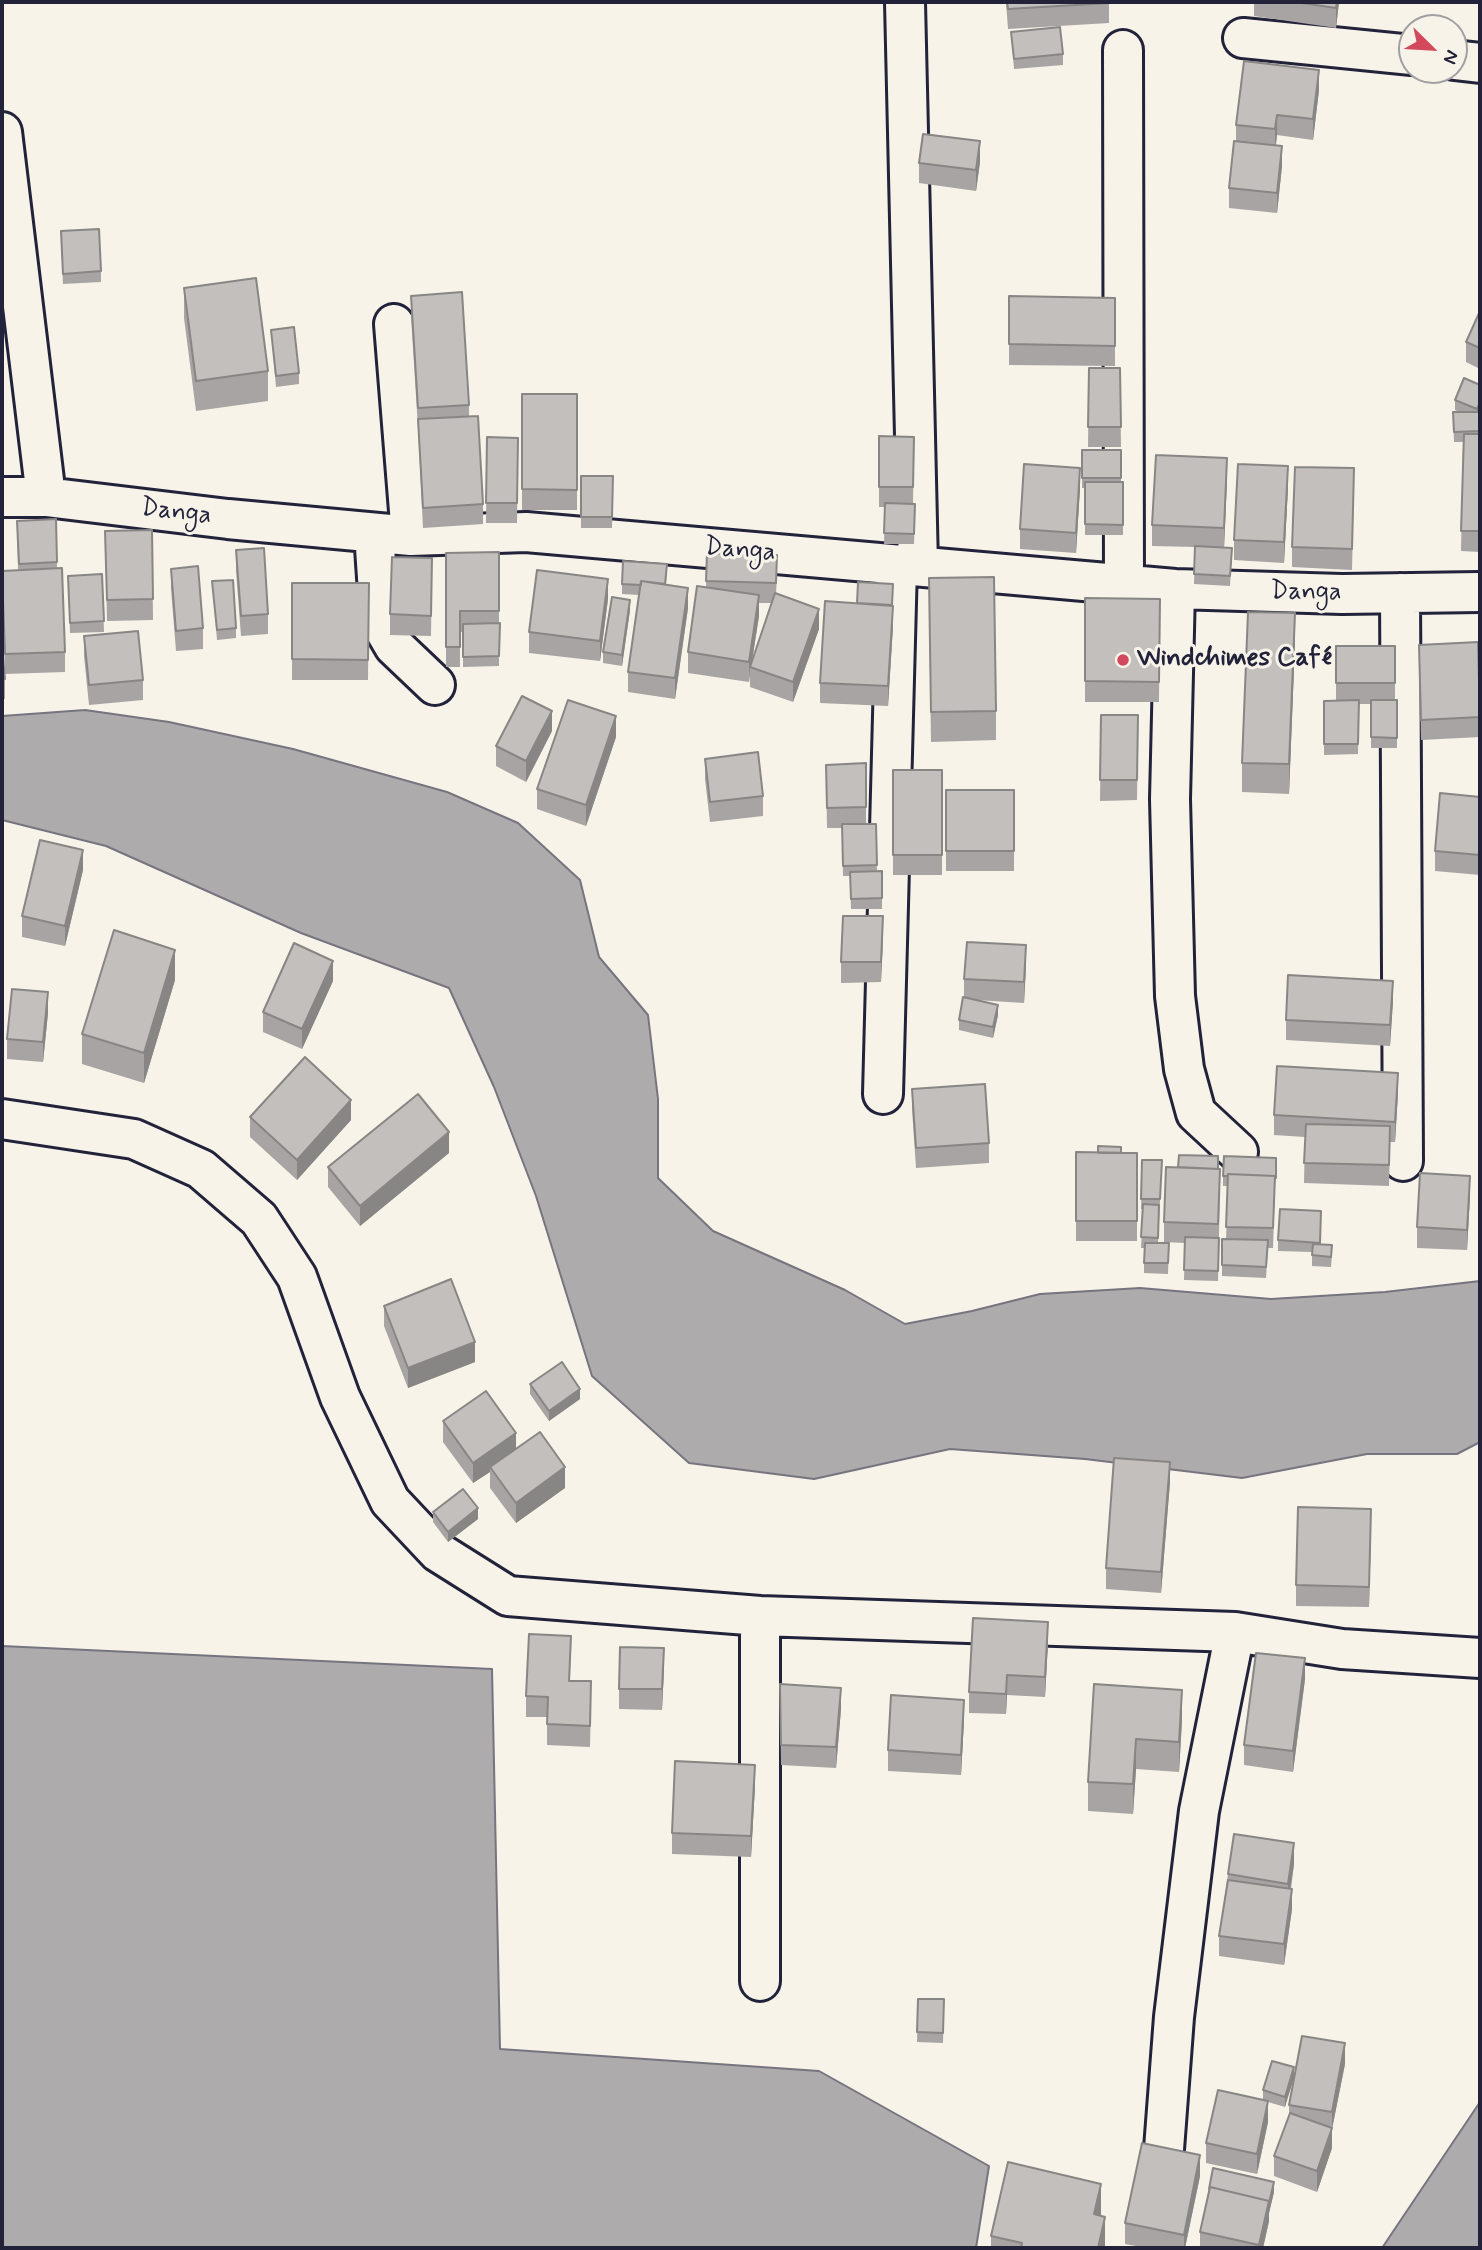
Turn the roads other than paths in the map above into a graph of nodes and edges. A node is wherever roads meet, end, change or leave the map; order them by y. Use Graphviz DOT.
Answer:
graph roads {
  1 [pos="905,2"];
  2 [pos="1243,38"];
  3 [pos="1123,50"];
  4 [pos="1398,54"];
  5 [pos="2,132"];
  6 [pos="394,324"];
  7 [pos="2,497"];
  8 [pos="46,497"];
  9 [pos="373,533"];
  10 [pos="411,537"];
  11 [pos="908,566"];
  12 [pos="1124,585"];
  13 [pos="1175,589"];
  14 [pos="1480,592"];
  15 [pos="1400,593"];
  16 [pos="435,685"];
  17 [pos="883,1094"];
  18 [pos="2,1119"];
  19 [pos="1238,1152"];
  20 [pos="1402,1161"];
  21 [pos="760,1616"];
  22 [pos="1235,1632"];
  23 [pos="1480,1658"];
  24 [pos="760,1981"];
  25 [pos="1164,2148"];
  1 -- 11 [label="street"];
  2 -- 4 [label="street"];
  3 -- 12 [label="street"];
  5 -- 8 [label="street"];
  6 -- 10 [label="street"];
  7 -- 8 [label="street, Danga"];
  8 -- 9 [label="street, Danga"];
  9 -- 10 [label="street, Danga"];
  9 -- 16 [label="street"];
  10 -- 11 [label="street, Danga"];
  11 -- 12 [label="street, Danga"];
  11 -- 17 [label="street"];
  12 -- 13 [label="street, Danga"];
  13 -- 15 [label="street, Danga"];
  13 -- 19 [label="street"];
  14 -- 15 [label="street, Danga"];
  15 -- 20 [label="street"];
  18 -- 21 [label="street"];
  21 -- 22 [label="street"];
  21 -- 24 [label="street"];
  22 -- 23 [label="street"];
  22 -- 25 [label="street"];
}
